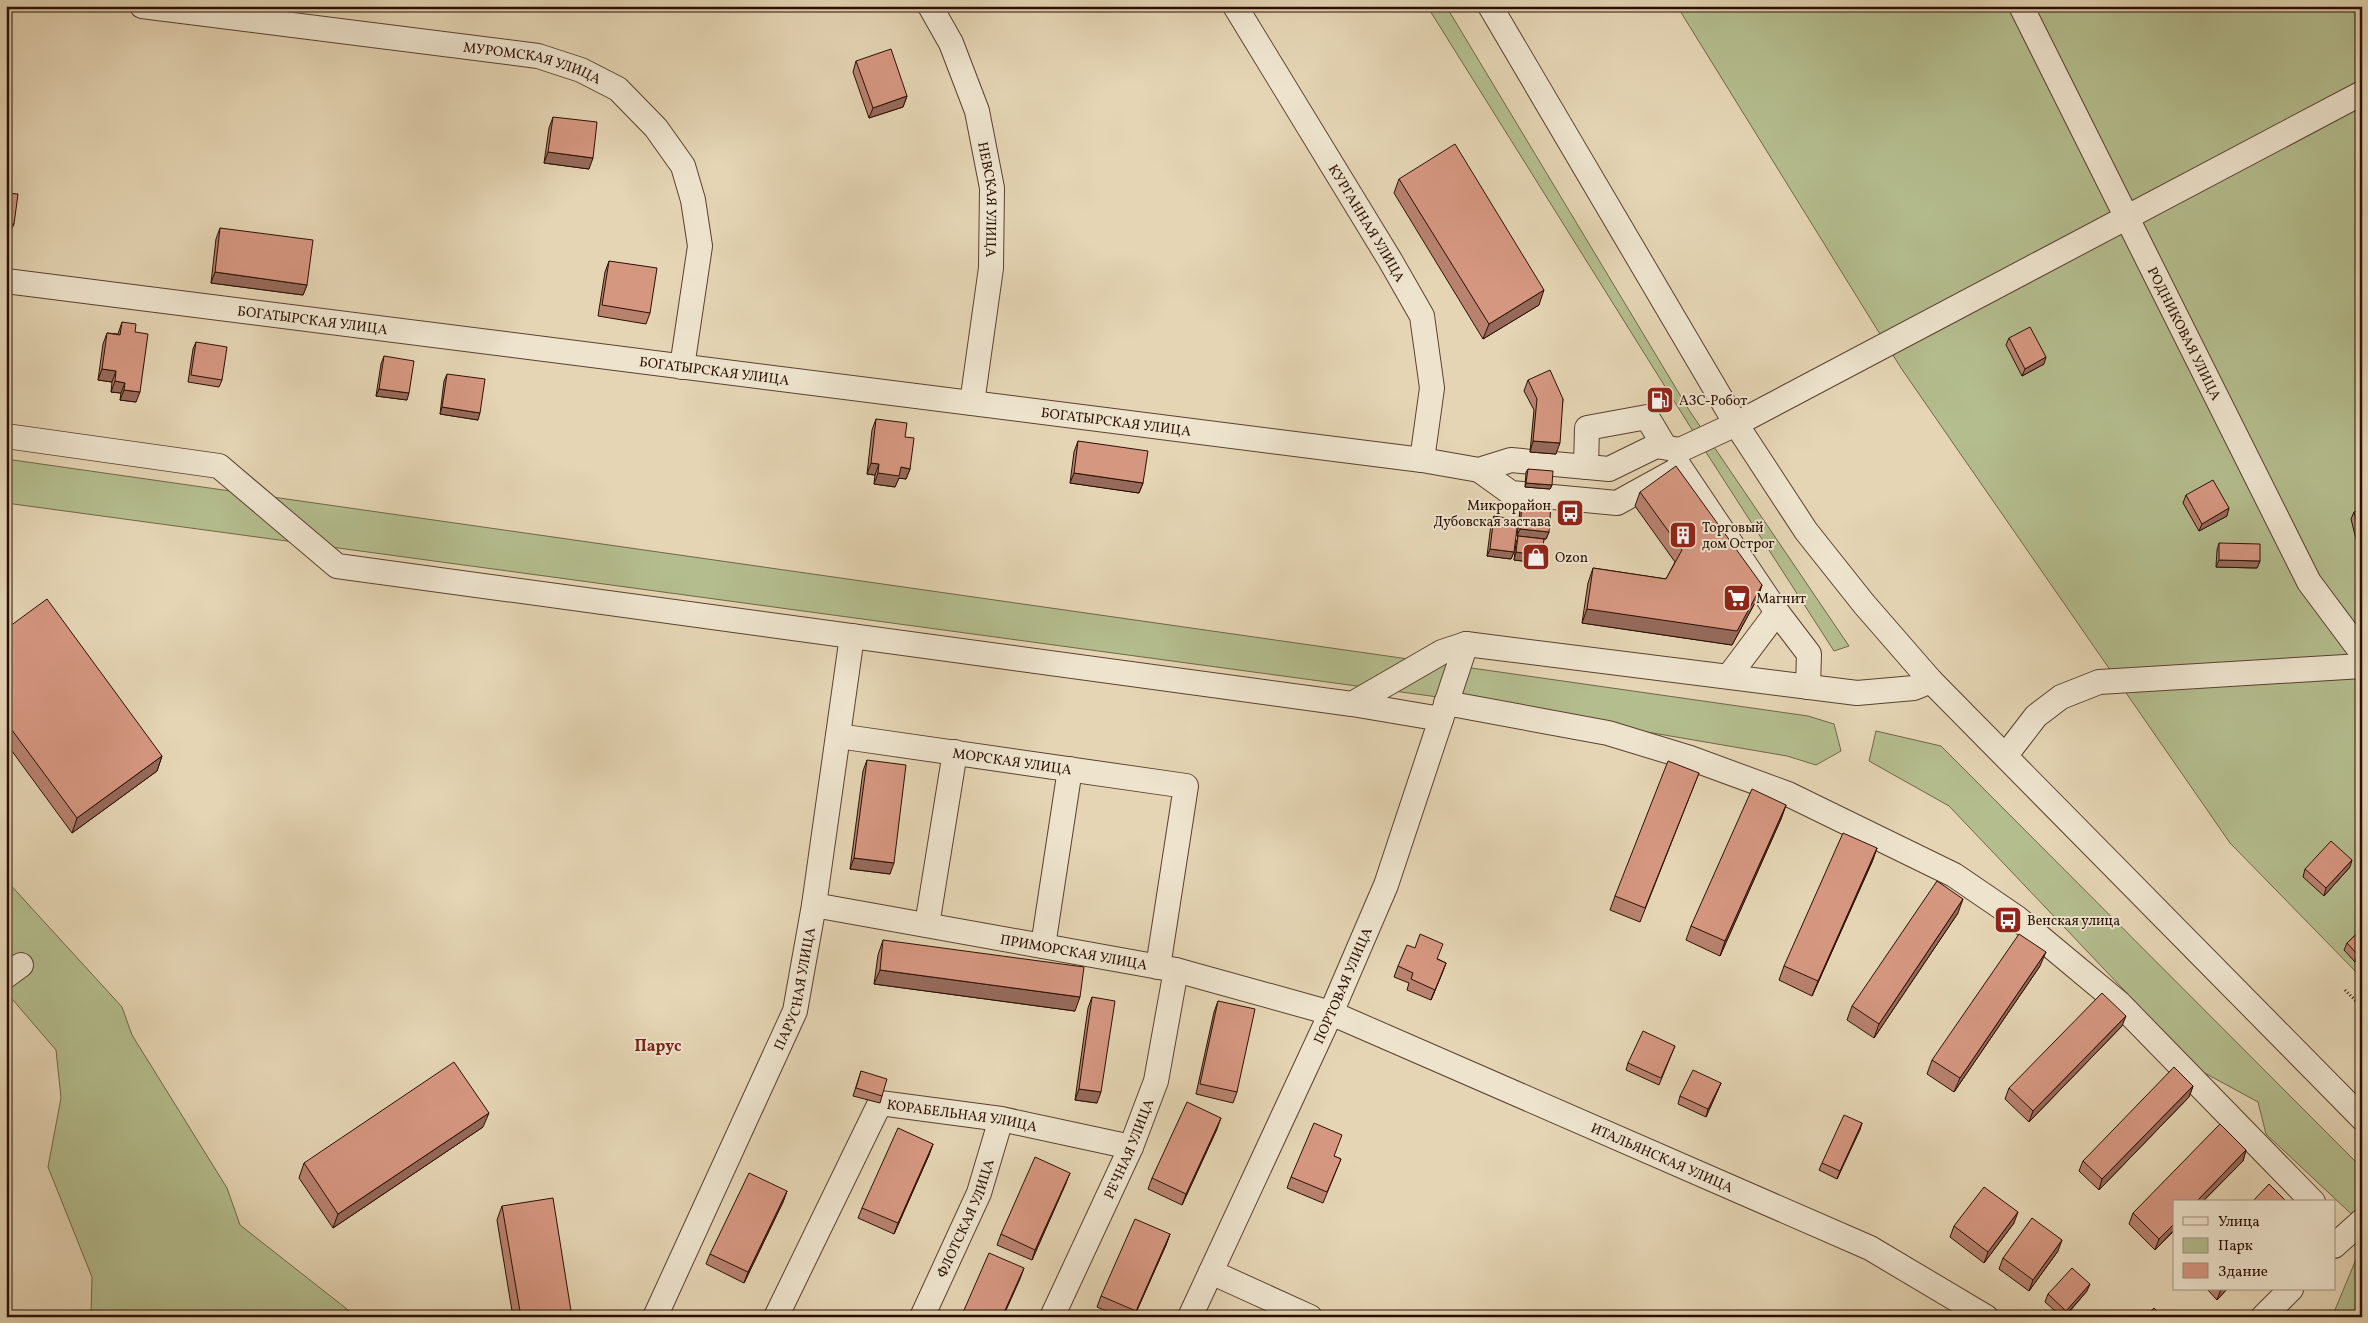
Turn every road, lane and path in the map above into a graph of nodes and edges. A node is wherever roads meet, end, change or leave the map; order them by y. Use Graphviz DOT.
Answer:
graph roads {
  1 [pos="142,6"];
  2 [pos="930,6"];
  3 [pos="1235,6"];
  4 [pos="1490,6"];
  5 [pos="2021,6"];
  6 [pos="2362,93"];
  7 [pos="2127,217"];
  8 [pos="6,281"];
  9 [pos="682,367"];
  10 [pos="972,403"];
  11 [pos="1736,424"];
  12 [pos="6,436"];
  13 [pos="1675,455"];
  14 [pos="1422,460"];
  15 [pos="1586,467"];
  16 [pos="1479,470"];
  17 [pos="1777,612"];
  18 [pos="852,636"];
  19 [pos="1466,644"];
  20 [pos="2362,654"];
  21 [pos="2362,666"];
  22 [pos="1729,676"];
  23 [pos="1930,681"];
  24 [pos="1808,686"];
  25 [pos="1352,704"];
  26 [pos="1443,711"];
  27 [pos="838,736"];
  28 [pos="955,752"];
  29 [pos="2006,755"];
  30 [pos="1070,769"];
  31 [pos="1186,786"];
  32 [pos="814,905"];
  33 [pos="927,925"];
  34 [pos="1043,946"];
  35 [pos="1167,968"];
  36 [pos="2345,990"];
  37 [pos="2362,1007"];
  38 [pos="1331,1012"];
  39 [pos="2362,1118"];
  40 [pos="1001,1119"];
  41 [pos="1131,1147"];
  42 [pos="2311,1200"];
  43 [pos="1211,1272"];
  44 [pos="2290,1290"];
  45 [pos="655,1317"];
  46 [pos="776,1317"];
  47 [pos="922,1317"];
  48 [pos="1052,1317"];
  49 [pos="1190,1317"];
  50 [pos="1310,1317"];
  51 [pos="1986,1317"];
  52 [pos="2263,1317"];
  1 -- 9 [label="street, МУРОМСКАЯ УЛИЦА"];
  2 -- 10 [label="street, НЕВСКАЯ УЛИЦА"];
  3 -- 14 [label="street, КУРГАННАЯ УЛИЦА"];
  4 -- 11 [label="street"];
  5 -- 7 [label="street, РОДНИКОВАЯ УЛИЦА"];
  6 -- 7 [label="street"];
  7 -- 11 [label="street"];
  7 -- 20 [label="street, РОДНИКОВАЯ УЛИЦА"];
  8 -- 9 [label="street, БОГАТЫРСКАЯ УЛИЦА"];
  9 -- 10 [label="street, БОГАТЫРСКАЯ УЛИЦА"];
  10 -- 14 [label="street, БОГАТЫРСКАЯ УЛИЦА"];
  11 -- 13 [label="street"];
  11 -- 23 [label="street"];
  12 -- 18 [label="street"];
  13 -- 15 [label="street"];
  13 -- 15 [label="street"];
  13 -- 16 [label="street"];
  13 -- 17 [label="street"];
  14 -- 16 [label="street, БОГАТЫРСКАЯ УЛИЦА"];
  15 -- 16 [label="street"];
  17 -- 22 [label="street"];
  17 -- 24 [label="street"];
  18 -- 25 [label="street"];
  18 -- 27 [label="street, ПАРУСНАЯ УЛИЦА"];
  19 -- 22 [label="street"];
  19 -- 25 [label="street"];
  19 -- 26 [label="street, ПОРТОВАЯ УЛИЦА"];
  21 -- 29 [label="street"];
  22 -- 24 [label="street"];
  23 -- 24 [label="street"];
  23 -- 29 [label="street"];
  25 -- 26 [label="street"];
  26 -- 38 [label="street, ПОРТОВАЯ УЛИЦА"];
  26 -- 42 [label="street"];
  27 -- 28 [label="street, МОРСКАЯ УЛИЦА"];
  27 -- 32 [label="street, ПАРУСНАЯ УЛИЦА"];
  28 -- 30 [label="street, МОРСКАЯ УЛИЦА"];
  28 -- 33 [label="street"];
  29 -- 39 [label="street"];
  30 -- 31 [label="street, МОРСКАЯ УЛИЦА"];
  30 -- 34 [label="street"];
  31 -- 35 [label="street, РЕЧНАЯ УЛИЦА"];
  32 -- 33 [label="street, ПРИМОРСКАЯ УЛИЦА"];
  32 -- 45 [label="street, ПАРУСНАЯ УЛИЦА"];
  33 -- 34 [label="street, ПРИМОРСКАЯ УЛИЦА"];
  34 -- 35 [label="street, ПРИМОРСКАЯ УЛИЦА"];
  35 -- 38 [label="street, ПРИМОРСКАЯ УЛИЦА"];
  35 -- 41 [label="street, РЕЧНАЯ УЛИЦА"];
  36 -- 37 [label="path"];
  38 -- 43 [label="street, ПОРТОВАЯ УЛИЦА"];
  38 -- 51 [label="street, ИТАЛЬЯНСКАЯ УЛИЦА"];
  40 -- 41 [label="street, КОРАБЕЛЬНАЯ УЛИЦА"];
  40 -- 46 [label="street, КОРАБЕЛЬНАЯ УЛИЦА"];
  40 -- 47 [label="street, ФЛОТСКАЯ УЛИЦА"];
  41 -- 48 [label="street, РЕЧНАЯ УЛИЦА"];
  43 -- 49 [label="street, ПОРТОВАЯ УЛИЦА"];
  43 -- 50 [label="street"];
  44 -- 52 [label="street"];
}
